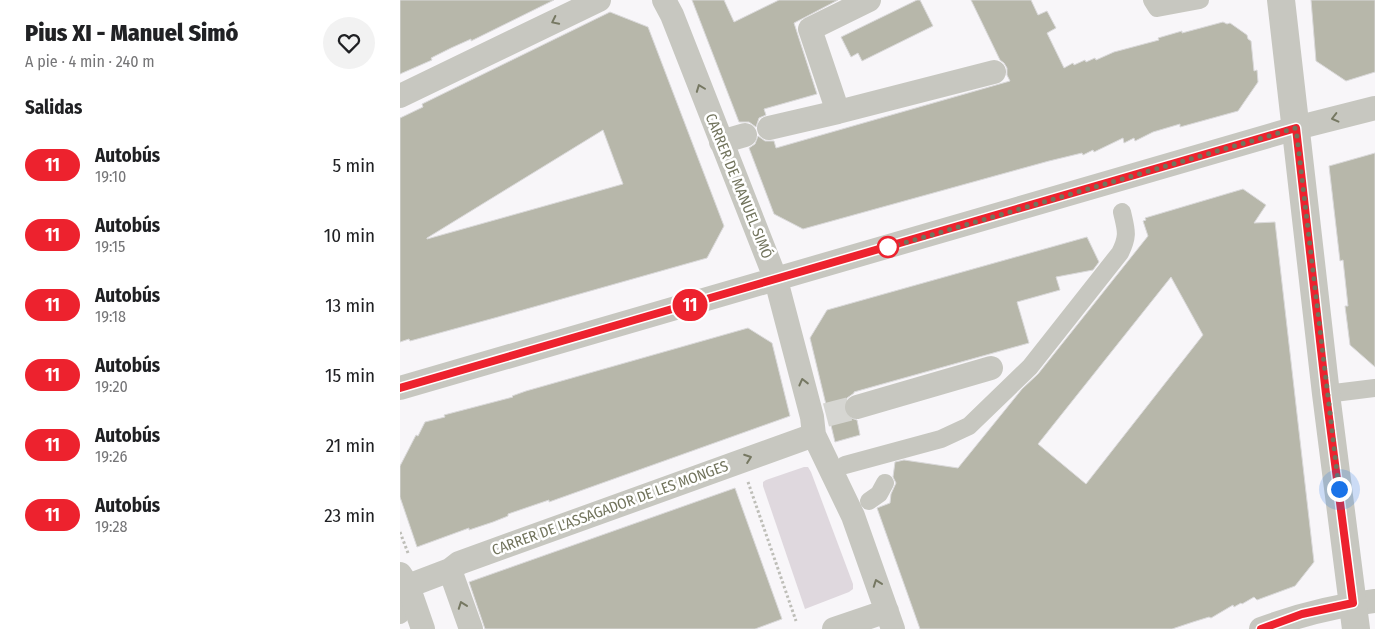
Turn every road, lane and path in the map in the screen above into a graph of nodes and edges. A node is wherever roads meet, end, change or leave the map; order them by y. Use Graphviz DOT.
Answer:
graph roads {
  1 [pos="599,0"];
  2 [pos="664,0"];
  3 [pos="869,0"];
  4 [pos="1200,0"];
  5 [pos="1281,0"];
  6 [pos="1154,4"];
  7 [pos="994,72"];
  8 [pos="400,96"];
  9 [pos="1375,108"];
  10 [pos="838,112"];
  11 [pos="769,128"];
  12 [pos="1296,128"];
  13 [pos="745,135"];
  14 [pos="721,142"];
  15 [pos="1122,212"];
  16 [pos="776,280"];
  17 [pos="991,368"];
  18 [pos="400,388"];
  19 [pos="1375,388"];
  20 [pos="1326,394"];
  21 [pos="857,407"];
  22 [pos="817,423"];
  23 [pos="845,465"];
  24 [pos="887,469"];
  25 [pos="746,477"];
  26 [pos="869,501"];
  27 [pos="450,570"];
  28 [pos="404,580"];
  29 [pos="1362,611"];
  30 [pos="400,615"];
  31 [pos="890,620"];
  32 [pos="796,621"];
  33 [pos="1303,622"];
  34 [pos="423,629"];
  35 [pos="471,629"];
  36 [pos="834,629"];
  37 [pos="1261,629"];
  1 -- 8 [label="street, one-way"];
  14 -- 2 [label="street, CARRER DE MANUEL SIMÓ, one-way"];
  3 -- 10 [label="street"];
  4 -- 6 [label="street"];
  5 -- 12 [label="street"];
  7 -- 10 [label="street"];
  9 -- 12 [label="street, one-way"];
  10 -- 11 [label="street"];
  12 -- 16 [label="street"];
  12 -- 20 [label="street"];
  13 -- 14 [label="street"];
  14 -- 16 [label="street, CARRER DE MANUEL SIMÓ"];
  15 -- 24 [label="street"];
  16 -- 18 [label="street"];
  22 -- 16 [label="street, CARRER DE MANUEL SIMÓ, one-way"];
  17 -- 21 [label="street"];
  19 -- 20 [label="street"];
  20 -- 29 [label="street"];
  27 -- 22 [label="street, CARRER DE L'ASSAGADOR DE LES MONGES, one-way"];
  31 -- 22 [label="street, CARRER DE MANUEL SIMÓ, one-way"];
  23 -- 24 [label="street"];
  24 -- 26 [label="street"];
  25 -- 32 [label="path"];
  27 -- 28 [label="street, CARRER DE L'ASSAGADOR DE LES MONGES"];
  35 -- 27 [label="street, one-way"];
  28 -- 30 [label="street"];
  28 -- 34 [label="street"];
  29 -- 33 [label="street"];
  31 -- 36 [label="street"];
  33 -- 37 [label="street"];
}
